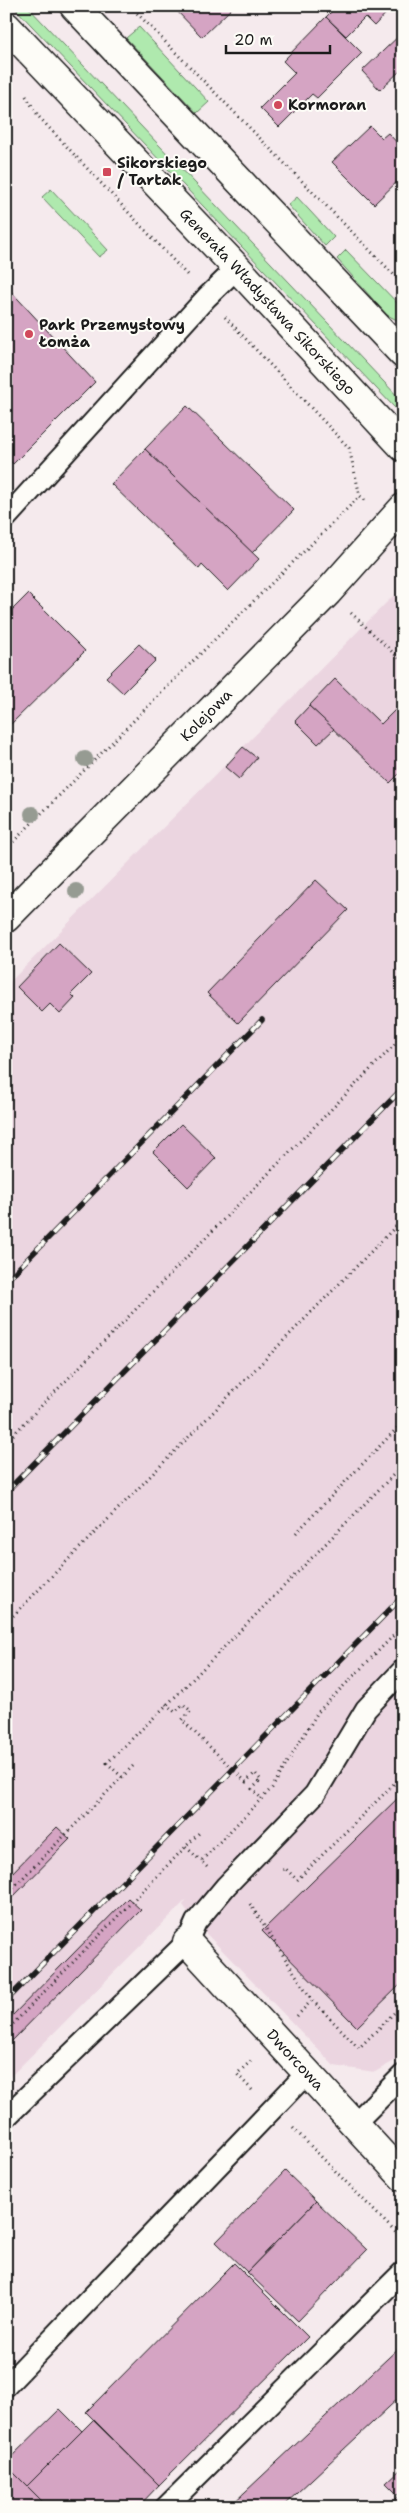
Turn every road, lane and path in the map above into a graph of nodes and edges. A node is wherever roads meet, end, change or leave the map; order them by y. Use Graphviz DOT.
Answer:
graph roads {
  1 [pos="74,6"];
  2 [pos="130,6"];
  3 [pos="6,26"];
  4 [pos="237,268"];
  5 [pos="403,284"];
  6 [pos="403,354"];
  7 [pos="403,447"];
  8 [pos="360,496"];
  9 [pos="14,500"];
  10 [pos="403,508"];
  11 [pos="6,518"];
  12 [pos="328,592"];
  13 [pos="403,662"];
  14 [pos="6,849"];
  15 [pos="6,918"];
  16 [pos="403,1036"];
  17 [pos="403,1219"];
  18 [pos="403,1422"];
  19 [pos="6,1442"];
  20 [pos="403,1465"];
  21 [pos="296,1533"];
  22 [pos="6,1623"];
  23 [pos="403,1626"];
  24 [pos="403,1670"];
  25 [pos="166,1704"];
  26 [pos="134,1766"];
  27 [pos="403,1775"];
  28 [pos="122,1777"];
  29 [pos="262,1799"];
  30 [pos="201,1831"];
  31 [pos="186,1847"];
  32 [pos="201,1861"];
  33 [pos="208,1868"];
  34 [pos="279,1874"];
  35 [pos="6,1895"];
  36 [pos="256,1898"];
  37 [pos="245,1899"];
  38 [pos="250,1904"];
  39 [pos="187,1942"];
  40 [pos="403,2004"];
  41 [pos="6,2031"];
  42 [pos="308,2072"];
  43 [pos="403,2075"];
  44 [pos="6,2117"];
  45 [pos="355,2123"];
  46 [pos="304,2138"];
  47 [pos="403,2177"];
  48 [pos="403,2240"];
  49 [pos="403,2272"];
  50 [pos="6,2386"];
  51 [pos="166,2507"];
  1 -- 6 [label="main road"];
  2 -- 5 [label="path"];
  3 -- 4 [label="main road, Generała Władysława Sikorskiego"];
  4 -- 7 [label="main road, Generała Władysława Sikorskiego"];
  4 -- 9 [label="lane"];
  8 -- 14 [label="path"];
  9 -- 11 [label="lane"];
  10 -- 12 [label="main road, Kolejowa"];
  12 -- 13 [label="path"];
  12 -- 15 [label="main road, Kolejowa"];
  16 -- 19 [label="path"];
  17 -- 22 [label="path"];
  18 -- 21 [label="path"];
  20 -- 25 [label="path"];
  23 -- 29 [label="path"];
  24 -- 39 [label="lane"];
  25 -- 28 [label="path"];
  25 -- 29 [label="path"];
  26 -- 28 [label="path"];
  27 -- 34 [label="path"];
  28 -- 35 [label="path"];
  29 -- 32 [label="path"];
  30 -- 31 [label="path"];
  31 -- 32 [label="path"];
  31 -- 41 [label="path"];
  32 -- 33 [label="path"];
  36 -- 38 [label="path"];
  37 -- 38 [label="path"];
  38 -- 40 [label="path"];
  39 -- 42 [label="main road, Dworcowa"];
  39 -- 44 [label="lane"];
  42 -- 45 [label="main road, Dworcowa"];
  42 -- 50 [label="lane"];
  43 -- 45 [label="lane"];
  45 -- 47 [label="main road, Dworcowa"];
  46 -- 48 [label="path"];
  49 -- 51 [label="lane"];
}
